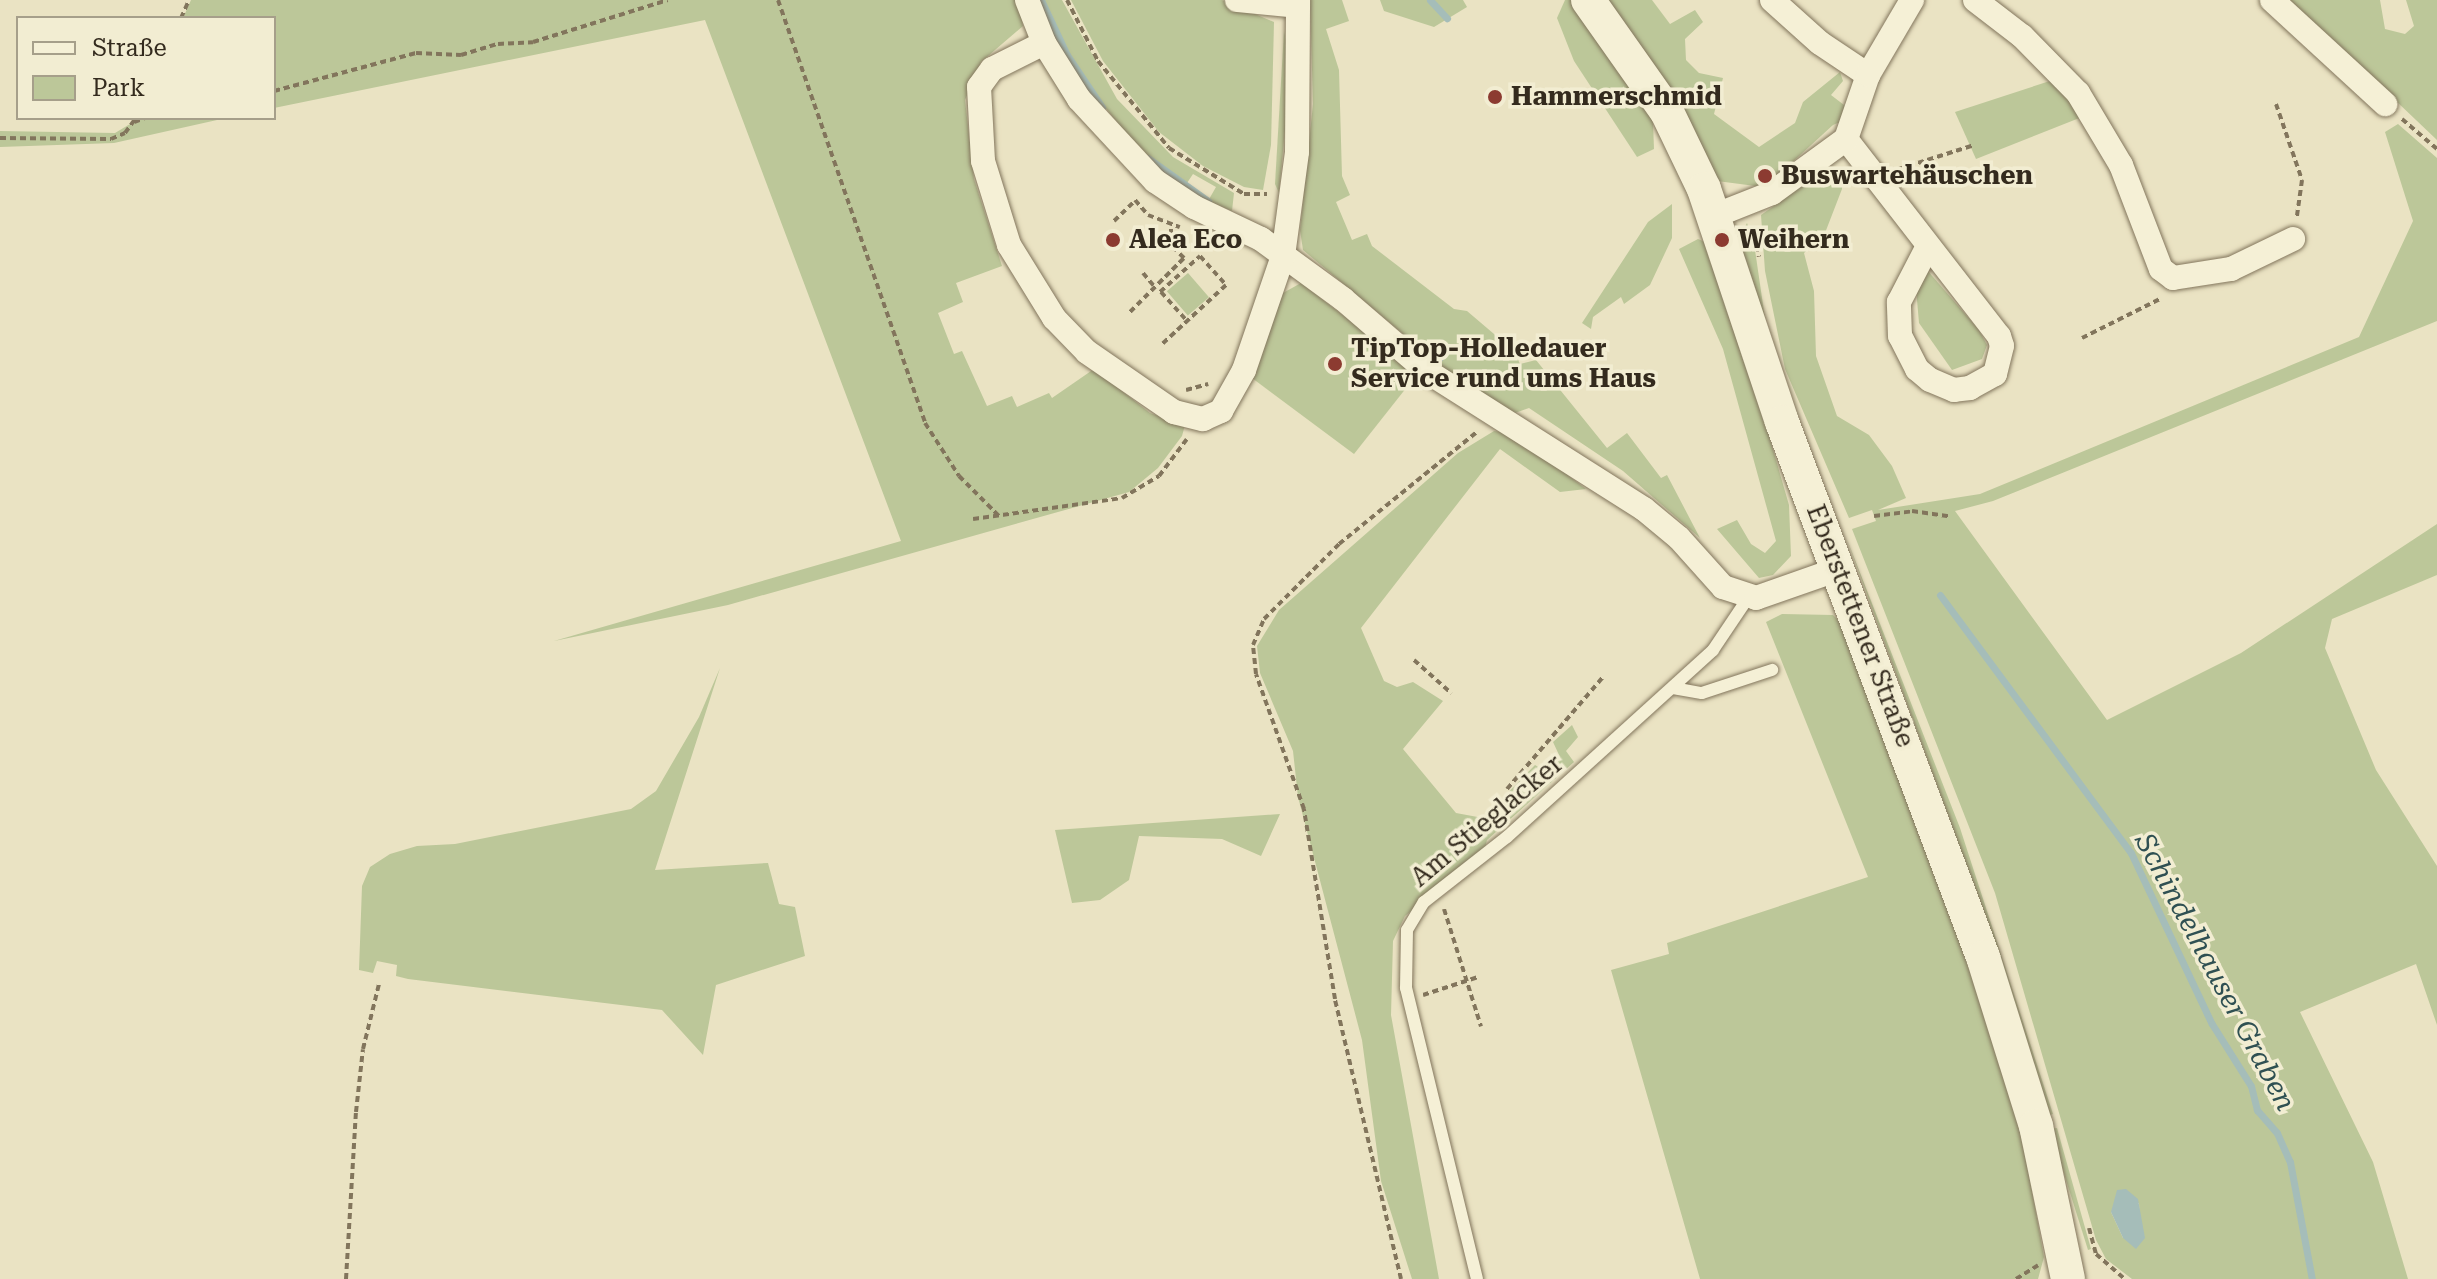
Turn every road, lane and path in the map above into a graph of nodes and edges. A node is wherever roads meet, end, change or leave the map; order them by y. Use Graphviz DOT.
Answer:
graph roads {
  1 [pos="668,0"];
  2 [pos="778,0"];
  3 [pos="1027,0"];
  4 [pos="1067,0"];
  5 [pos="1237,0"];
  6 [pos="1588,0"];
  7 [pos="1772,0"];
  8 [pos="1912,0"];
  9 [pos="1975,0"];
  10 [pos="2272,0"];
  11 [pos="1298,3"];
  12 [pos="1044,43"];
  13 [pos="1868,75"];
  14 [pos="276,90"];
  15 [pos="2276,104"];
  16 [pos="2385,104"];
  17 [pos="135,120"];
  18 [pos="0,138"];
  19 [pos="1846,139"];
  20 [pos="1974,145"];
  21 [pos="2437,149"];
  22 [pos="1874,177"];
  23 [pos="1155,181"];
  24 [pos="1244,194"];
  25 [pos="1267,194"];
  26 [pos="1714,216"];
  27 [pos="1114,221"];
  28 [pos="1171,225"];
  29 [pos="1236,226"];
  30 [pos="2293,239"];
  31 [pos="1928,246"];
  32 [pos="1283,256"];
  33 [pos="1143,273"];
  34 [pos="1155,287"];
  35 [pos="1160,292"];
  36 [pos="2165,296"];
  37 [pos="1130,312"];
  38 [pos="1187,321"];
  39 [pos="2082,338"];
  40 [pos="1161,345"];
  41 [pos="1215,379"];
  42 [pos="1179,389"];
  43 [pos="1203,419"];
  44 [pos="1497,419"];
  45 [pos="999,516"];
  46 [pos="1874,516"];
  47 [pos="1949,516"];
  48 [pos="973,519"];
  49 [pos="1836,570"];
  50 [pos="1748,598"];
  51 [pos="1414,660"];
  52 [pos="1772,670"];
  53 [pos="1604,676"];
  54 [pos="1673,688"];
  55 [pos="1451,693"];
  56 [pos="1507,789"];
  57 [pos="1438,891"];
  58 [pos="1478,977"];
  59 [pos="1467,981"];
  60 [pos="379,984"];
  61 [pos="1409,1000"];
  62 [pos="1481,1026"];
  63 [pos="346,1279"];
  64 [pos="1401,1279"];
  65 [pos="1477,1279"];
  66 [pos="2068,1279"];
  1 -- 14 [label="path"];
  2 -- 45 [label="path"];
  3 -- 12 [label="street"];
  4 -- 24 [label="path"];
  5 -- 11 [label="street"];
  6 -- 26 [label="main road, Eberstettener Straße"];
  7 -- 13 [label="street"];
  8 -- 13 [label="street"];
  9 -- 30 [label="street"];
  10 -- 16 [label="street"];
  11 -- 32 [label="street"];
  12 -- 23 [label="street"];
  12 -- 43 [label="street"];
  13 -- 19 [label="street"];
  15 -- 30 [label="path"];
  16 -- 21 [label="path"];
  17 -- 18 [label="path"];
  19 -- 22 [label="street"];
  19 -- 26 [label="street"];
  20 -- 22 [label="path"];
  22 -- 31 [label="street"];
  23 -- 27 [label="path"];
  23 -- 29 [label="street"];
  24 -- 25 [label="path"];
  24 -- 29 [label="path"];
  26 -- 49 [label="main road, Eberstettener Straße"];
  28 -- 34 [label="path"];
  29 -- 32 [label="street"];
  31 -- 31 [label="street"];
  32 -- 43 [label="street"];
  32 -- 44 [label="street"];
  33 -- 34 [label="path"];
  34 -- 35 [label="path"];
  34 -- 37 [label="path"];
  35 -- 38 [label="path"];
  35 -- 38 [label="path"];
  36 -- 39 [label="path"];
  38 -- 40 [label="path"];
  41 -- 42 [label="path"];
  43 -- 45 [label="path"];
  44 -- 50 [label="street"];
  44 -- 64 [label="path"];
  45 -- 48 [label="path"];
  46 -- 47 [label="path"];
  49 -- 50 [label="street"];
  49 -- 66 [label="main road, Eberstettener Straße"];
  50 -- 54 [label="lane, Am Stieglacker"];
  51 -- 55 [label="path"];
  52 -- 54 [label="lane"];
  53 -- 56 [label="path"];
  54 -- 57 [label="lane, Am Stieglacker"];
  57 -- 59 [label="path"];
  57 -- 61 [label="lane, Am Stieglacker"];
  58 -- 59 [label="path"];
  59 -- 61 [label="path"];
  59 -- 62 [label="path"];
  60 -- 63 [label="path"];
  61 -- 65 [label="lane, Am Stieglacker"];
}
